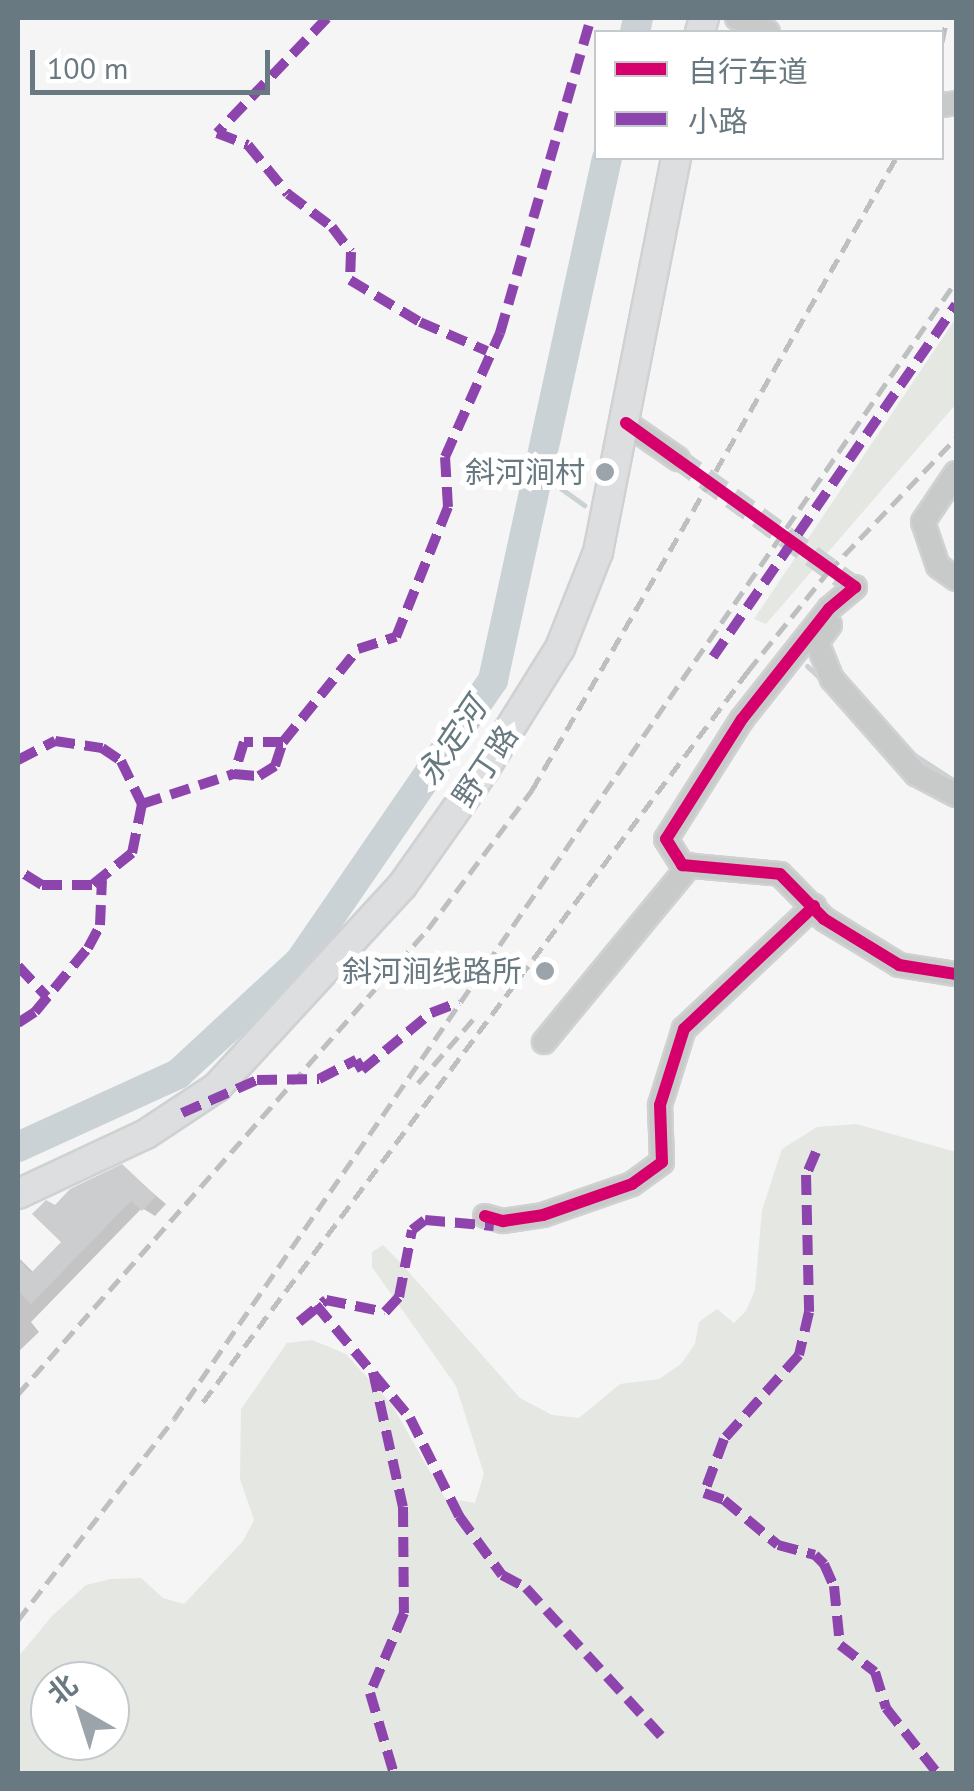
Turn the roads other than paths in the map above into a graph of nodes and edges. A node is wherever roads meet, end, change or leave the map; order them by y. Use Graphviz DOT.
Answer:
graph roads {
  1 [pos="738,18"];
  2 [pos="764,30"];
  3 [pos="676,160"];
  4 [pos="626,423"];
  5 [pos="678,459"];
  6 [pos="956,473"];
  7 [pos="956,579"];
  8 [pos="956,795"];
  9 [pos="690,865"];
  10 [pos="814,906"];
  11 [pos="956,974"];
  12 [pos="544,1042"];
  13 [pos="18,1194"];
  14 [pos="485,1216"];
  1 -- 2 [label="street"];
  3 -- 4 [label="main road, 野丁路"];
  4 -- 5 [label="street"];
  4 -- 13 [label="main road, 野丁路"];
  6 -- 7 [label="street"];
  8 -- 9 [label="street"];
  9 -- 10 [label="street"];
  9 -- 12 [label="street"];
  10 -- 11 [label="street"];
  10 -- 14 [label="street"];
}
